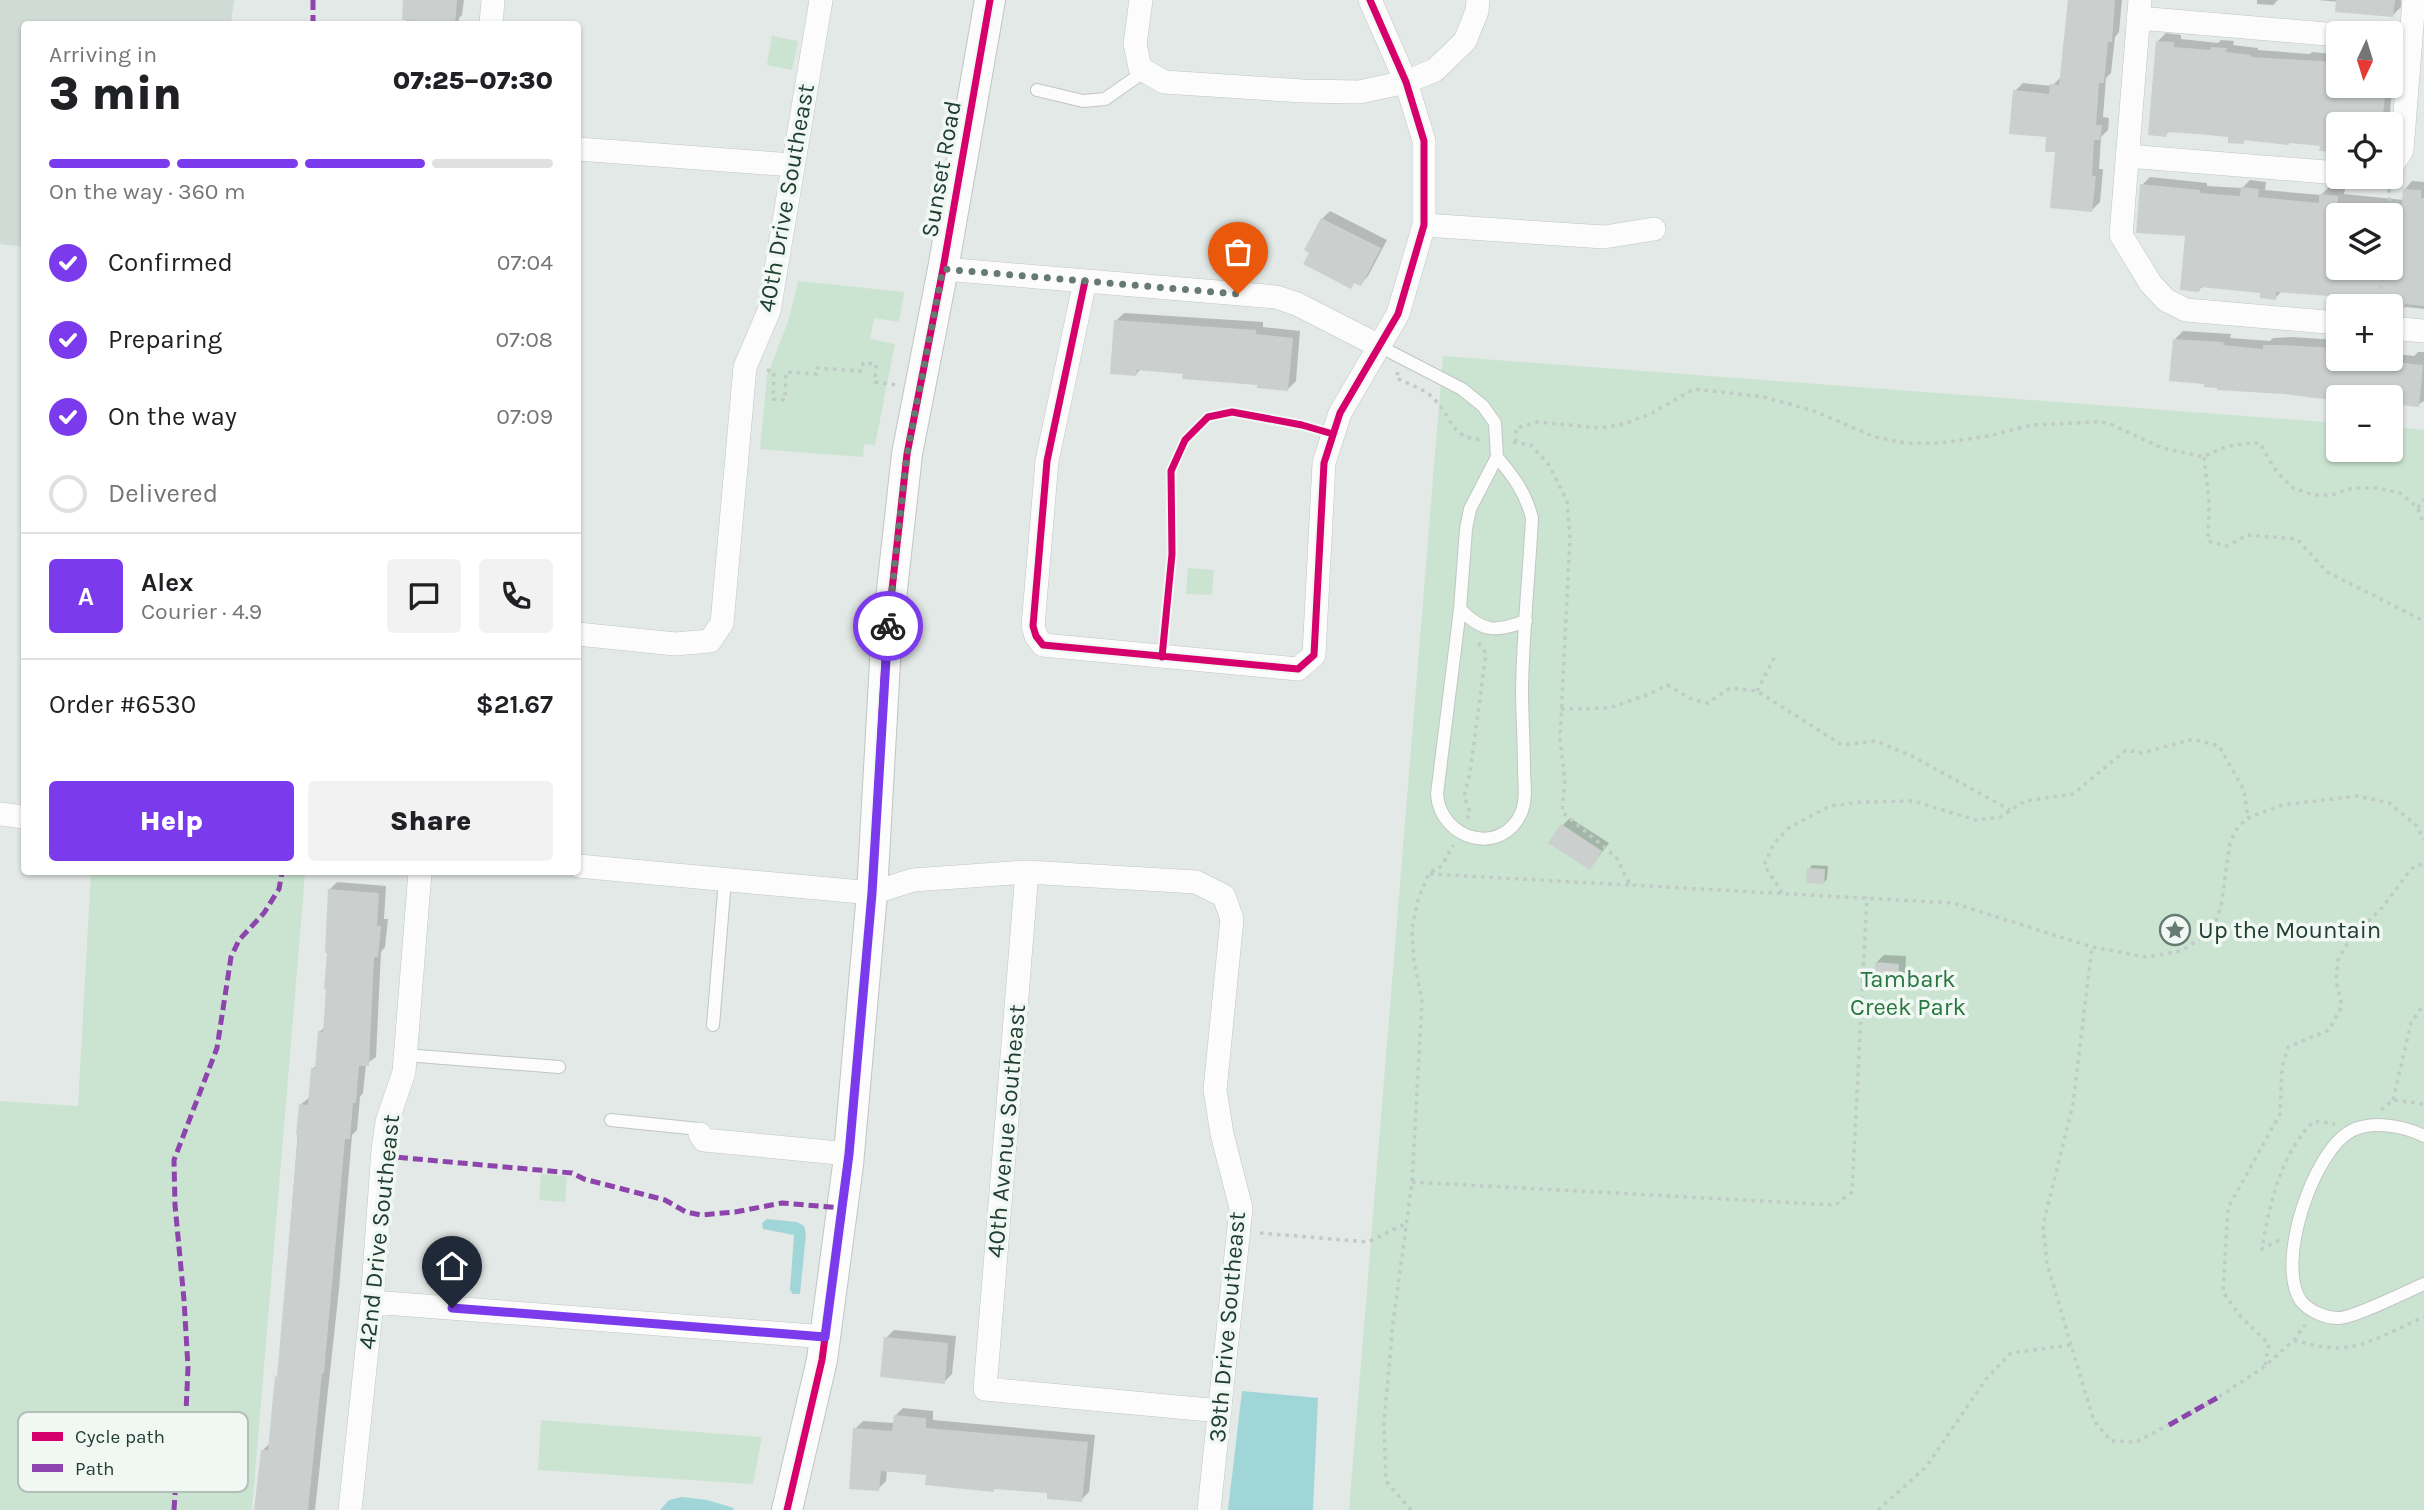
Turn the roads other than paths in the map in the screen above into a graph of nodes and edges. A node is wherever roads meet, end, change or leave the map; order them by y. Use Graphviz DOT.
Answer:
graph roads {
  1 [pos="493,0"];
  2 [pos="821,0"];
  3 [pos="990,0"];
  4 [pos="1141,0"];
  5 [pos="1370,0"];
  6 [pos="1478,0"];
  7 [pos="2414,0"];
  8 [pos="2139,9"];
  9 [pos="491,21"];
  10 [pos="2326,33"];
  11 [pos="2408,42"];
  12 [pos="1143,69"];
  13 [pos="1406,82"];
  14 [pos="1037,90"];
  15 [pos="2403,132"];
  16 [pos="581,149"];
  17 [pos="2127,156"];
  18 [pos="792,165"];
  19 [pos="2326,172"];
  20 [pos="1424,225"];
  21 [pos="1654,229"];
  22 [pos="943,269"];
  23 [pos="1085,281"];
  24 [pos="2326,322"];
  25 [pos="2403,329"];
  26 [pos="2424,331"];
  27 [pos="1379,346"];
  28 [pos="1497,457"];
  29 [pos="1460,609"];
  30 [pos="1526,621"];
  31 [pos="581,634"];
  32 [pos="0,814"];
  33 [pos="21,817"];
  34 [pos="581,866"];
  35 [pos="1027,872"];
  36 [pos="420,875"];
  37 [pos="725,880"];
  38 [pos="872,893"];
  39 [pos="713,1025"];
  40 [pos="405,1055"];
  41 [pos="559,1067"];
  42 [pos="611,1120"];
  43 [pos="700,1134"];
  44 [pos="2424,1136"];
  45 [pos="849,1154"];
  46 [pos="2424,1284"];
  47 [pos="372,1302"];
  48 [pos="825,1337"];
  49 [pos="1220,1411"];
  50 [pos="350,1510"];
  51 [pos="787,1510"];
  52 [pos="1209,1510"];
  1 -- 9 [label="street"];
  2 -- 18 [label="street, 40th Drive Southeast"];
  3 -- 22 [label="street, Sunset Road"];
  4 -- 12 [label="street"];
  5 -- 13 [label="street"];
  6 -- 13 [label="street"];
  7 -- 11 [label="street"];
  8 -- 10 [label="street"];
  8 -- 17 [label="street"];
  11 -- 15 [label="street"];
  12 -- 13 [label="street"];
  12 -- 14 [label="lane"];
  13 -- 20 [label="street"];
  16 -- 18 [label="street"];
  17 -- 19 [label="street"];
  17 -- 24 [label="street"];
  18 -- 31 [label="street, 40th Drive Southeast"];
  20 -- 21 [label="street"];
  20 -- 27 [label="street"];
  22 -- 23 [label="street"];
  22 -- 38 [label="street, Sunset Road"];
  23 -- 27 [label="street"];
  23 -- 27 [label="street"];
  25 -- 26 [label="street"];
  27 -- 28 [label="lane"];
  28 -- 29 [label="lane"];
  28 -- 30 [label="lane"];
  29 -- 30 [label="lane"];
  29 -- 30 [label="lane"];
  32 -- 33 [label="street"];
  34 -- 37 [label="street"];
  35 -- 38 [label="street"];
  35 -- 49 [label="street, 39th Drive Southeast"];
  35 -- 49 [label="street, 40th Avenue Southeast"];
  36 -- 40 [label="street, 42nd Drive Southeast"];
  37 -- 38 [label="street"];
  37 -- 39 [label="lane"];
  38 -- 45 [label="street, Sunset Road"];
  40 -- 41 [label="lane"];
  40 -- 47 [label="street, 42nd Drive Southeast"];
  42 -- 43 [label="lane"];
  43 -- 45 [label="street"];
  44 -- 46 [label="lane"];
  45 -- 48 [label="street, Sunset Road"];
  47 -- 48 [label="street"];
  47 -- 50 [label="street, 42nd Drive Southeast"];
  48 -- 51 [label="street, Sunset Road"];
  49 -- 52 [label="street, 39th Drive Southeast"];
}
